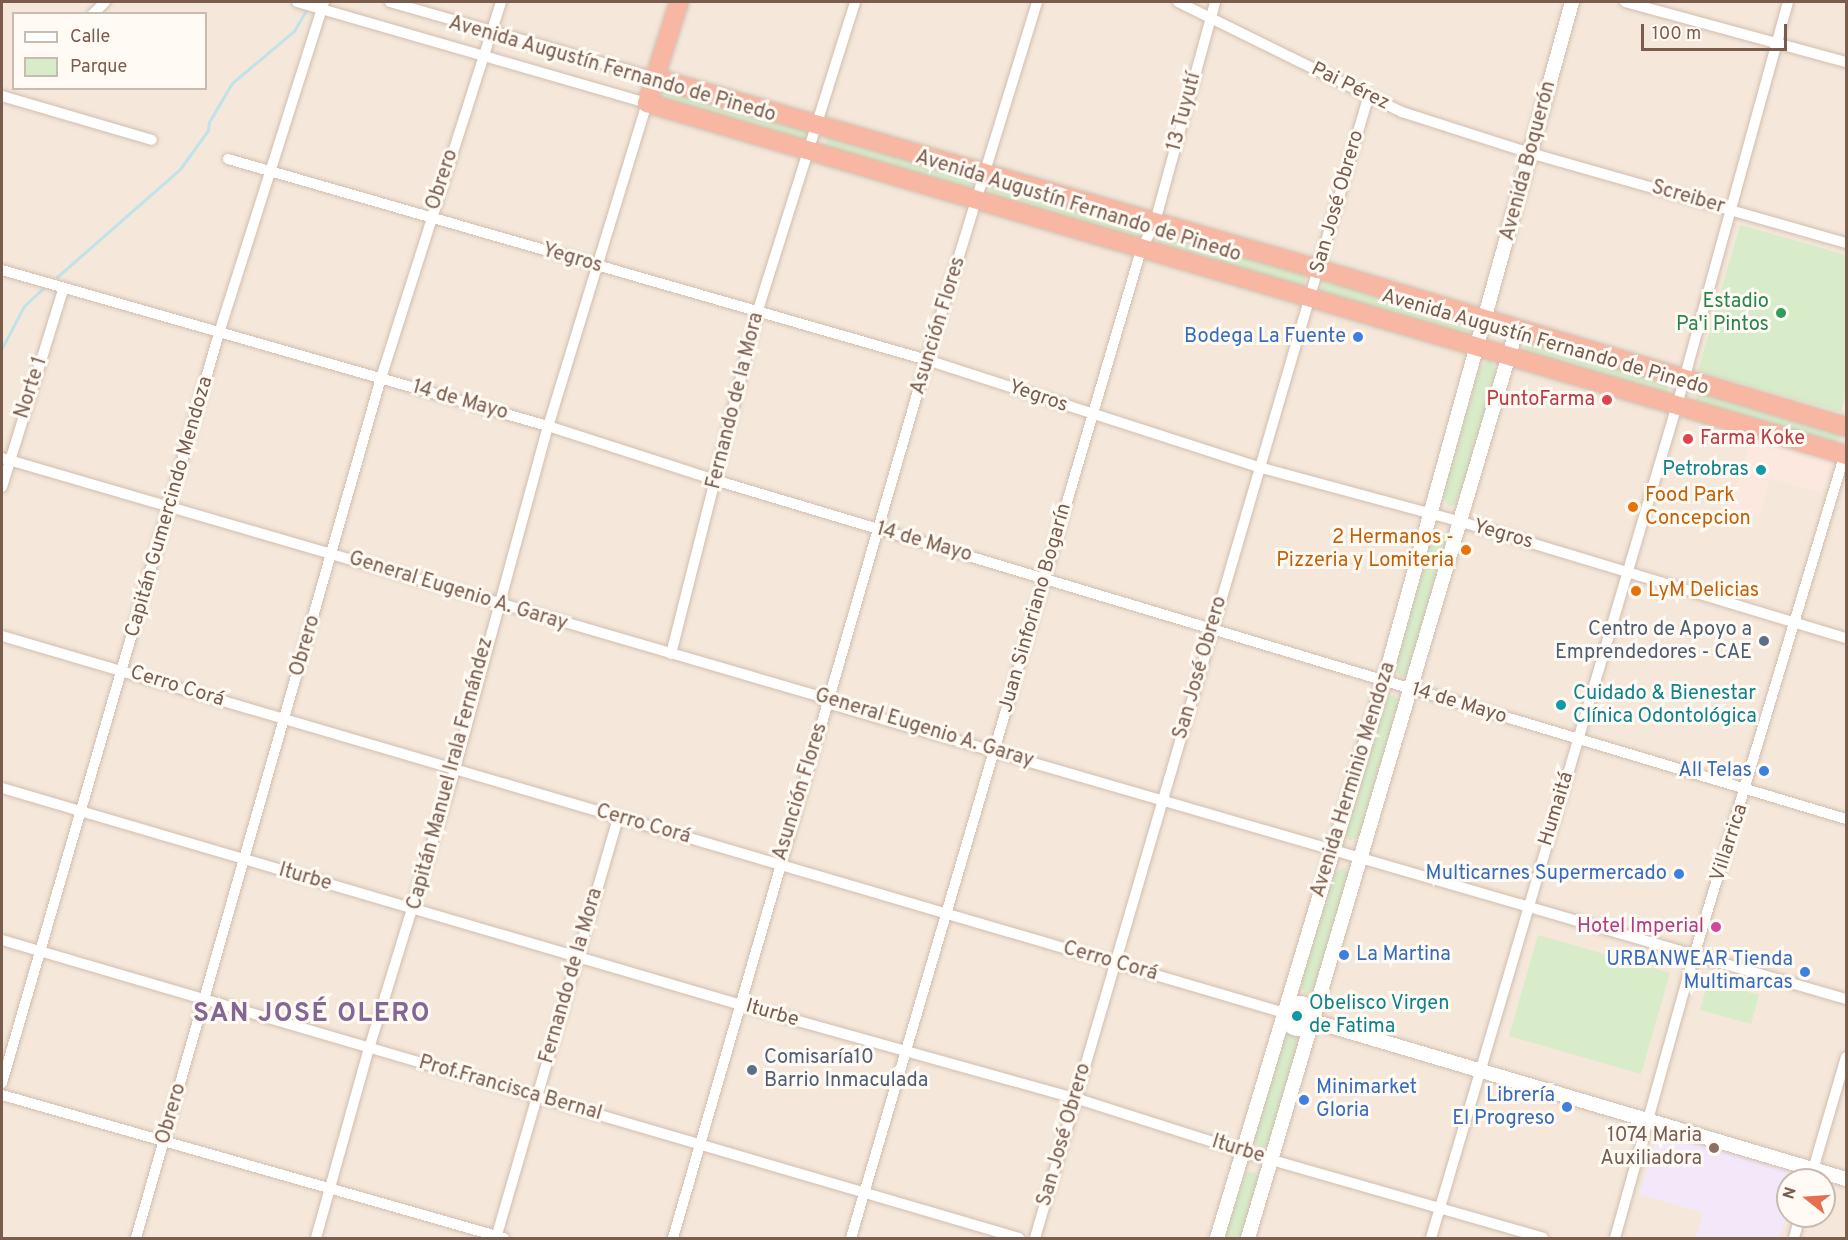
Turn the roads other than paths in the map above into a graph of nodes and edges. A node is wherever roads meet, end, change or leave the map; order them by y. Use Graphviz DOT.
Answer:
graph roads {
  1 [pos="297,2"];
  2 [pos="390,2"];
  3 [pos="501,2"];
  4 [pos="679,2"];
  5 [pos="855,2"];
  6 [pos="1037,2"];
  7 [pos="1178,2"];
  8 [pos="1215,2"];
  9 [pos="1572,2"];
  10 [pos="1625,2"];
  11 [pos="1788,2"];
  12 [pos="323,6"];
  13 [pos="1210,18"];
  14 [pos="491,32"];
  15 [pos="1776,43"];
  16 [pos="483,57"];
  17 [pos="1846,62"];
  18 [pos="655,78"];
  19 [pos="1368,98"];
  20 [pos="3,99"];
  21 [pos="647,103"];
  22 [pos="817,123"];
  23 [pos="152,140"];
  24 [pos="809,151"];
  25 [pos="1530,153"];
  26 [pos="228,159"];
  27 [pos="270,171"];
  28 [pos="986,172"];
  29 [pos="977,200"];
  30 [pos="1730,210"];
  31 [pos="431,218"];
  32 [pos="1155,222"];
  33 [pos="1846,243"];
  34 [pos="1141,250"];
  35 [pos="595,266"];
  36 [pos="1318,269"];
  37 [pos="2,270"];
  38 [pos="63,290"];
  39 [pos="1310,298"];
  40 [pos="758,310"];
  41 [pos="1487,320"];
  42 [pos="1516,328"];
  43 [pos="219,333"];
  44 [pos="1478,346"];
  45 [pos="1506,355"];
  46 [pos="927,360"];
  47 [pos="381,378"];
  48 [pos="1684,379"];
  49 [pos="1677,405"];
  50 [pos="1093,415"];
  51 [pos="548,426"];
  52 [pos="1846,427"];
  53 [pos="1846,452"];
  54 [pos="5,459"];
  55 [pos="1258,467"];
  56 [pos="718,481"];
  57 [pos="2,487"];
  58 [pos="171,508"];
  59 [pos="1431,516"];
  60 [pos="1458,521"];
  61 [pos="878,530"];
  62 [pos="333,554"];
  63 [pos="1626,571"];
  64 [pos="1044,579"];
  65 [pos="497,605"];
  66 [pos="1793,622"];
  67 [pos="1211,631"];
  68 [pos="2,636"];
  69 [pos="1846,638"];
  70 [pos="671,654"];
  71 [pos="123,671"];
  72 [pos="1384,681"];
  73 [pos="1409,690"];
  74 [pos="827,703"];
  75 [pos="285,720"];
  76 [pos="1578,740"];
  77 [pos="994,752"];
  78 [pos="455,769"];
  79 [pos="2,788"];
  80 [pos="1747,790"];
  81 [pos="1164,798"];
  82 [pos="83,812"];
  83 [pos="618,818"];
  84 [pos="1846,819"];
  85 [pos="1333,849"];
  86 [pos="1361,857"];
  87 [pos="246,861"];
  88 [pos="779,864"];
  89 [pos="1527,908"];
  90 [pos="415,909"];
  91 [pos="948,915"];
  92 [pos="2,940"];
  93 [pos="40,951"];
  94 [pos="1694,956"];
  95 [pos="578,957"];
  96 [pos="1116,963"];
  97 [pos="206,997"];
  98 [pos="1846,999"];
  99 [pos="741,1005"];
  100 [pos="1285,1013"];
  101 [pos="1313,1021"];
  102 [pos="369,1048"];
  103 [pos="907,1052"];
  104 [pos="1846,1058"];
  105 [pos="1482,1071"];
  106 [pos="2,1083"];
  107 [pos="2,1095"];
  108 [pos="536,1096"];
  109 [pos="1074,1098"];
  110 [pos="1648,1120"];
  111 [pos="165,1140"];
  112 [pos="702,1146"];
  113 [pos="1244,1152"];
  114 [pos="1272,1160"];
  115 [pos="1791,1168"];
  116 [pos="1814,1168"];
  117 [pos="331,1189"];
  118 [pos="865,1193"];
  119 [pos="1439,1210"];
  120 [pos="499,1238"];
  121 [pos="136,1239"];
  122 [pos="316,1239"];
  123 [pos="673,1239"];
  124 [pos="851,1239"];
  125 [pos="1019,1239"];
  126 [pos="1035,1239"];
  127 [pos="1217,1239"];
  128 [pos="1248,1239"];
  129 [pos="1431,1239"];
  130 [pos="1543,1239"];
  131 [pos="1615,1239"];
  1 -- 12 [label="street, Avenida Augustín Fernando de Pinedo"];
  2 -- 14 [label="street, Avenida Augustín Fernando de Pinedo"];
  3 -- 14 [label="street, Obrero"];
  4 -- 18 [label="highway"];
  5 -- 22 [label="street, Fernando de la Mora"];
  6 -- 28 [label="street, Asunción Flores"];
  7 -- 13 [label="street, Pai Pérez"];
  8 -- 13 [label="street, 13 Tuyutí"];
  9 -- 25 [label="street, Avenida Boquerón"];
  10 -- 15 [label="street"];
  11 -- 15 [label="street, Humaitá"];
  12 -- 16 [label="street, Avenida Augustín Fernando de Pinedo"];
  12 -- 27 [label="street, Capitán Gumercindo Mendoza"];
  13 -- 19 [label="street, Pai Pérez"];
  13 -- 32 [label="street, 13 Tuyutí"];
  14 -- 16 [label="street, Obrero"];
  14 -- 18 [label="street, Avenida Augustín Fernando de Pinedo"];
  15 -- 17 [label="street"];
  15 -- 30 [label="street, Humaitá"];
  16 -- 21 [label="street, Avenida Augustín Fernando de Pinedo"];
  16 -- 31 [label="street, Obrero"];
  18 -- 21 [label="highway"];
  18 -- 22 [label="highway, Avenida Augustín Fernando de Pinedo"];
  19 -- 25 [label="street, Pai Pérez"];
  19 -- 36 [label="street, San José Obrero"];
  20 -- 23 [label="street"];
  21 -- 24 [label="highway, Avenida Augustín Fernando de Pinedo"];
  21 -- 35 [label="street, Capitán Manuel Irala Fernández"];
  22 -- 24 [label="street, Fernando de la Mora"];
  22 -- 28 [label="highway, Avenida Augustín Fernando de Pinedo"];
  24 -- 29 [label="highway, Avenida Augustín Fernando de Pinedo"];
  24 -- 40 [label="street, Fernando de la Mora"];
  25 -- 30 [label="street, Screiber"];
  25 -- 41 [label="street, Avenida Boquerón"];
  26 -- 27 [label="street, Yegros"];
  27 -- 31 [label="street, Yegros"];
  27 -- 43 [label="street, Capitán Gumercindo Mendoza"];
  28 -- 29 [label="street, Asunción Flores"];
  28 -- 32 [label="highway, Avenida Augustín Fernando de Pinedo"];
  29 -- 34 [label="highway, Avenida Augustín Fernando de Pinedo"];
  29 -- 46 [label="street, Asunción Flores"];
  30 -- 33 [label="street, Screiber"];
  30 -- 48 [label="street, Humaitá"];
  31 -- 35 [label="street, Yegros"];
  31 -- 47 [label="street, Obrero"];
  32 -- 34 [label="street, Juan Sinforiano Bogarín"];
  32 -- 36 [label="highway, Avenida Augustín Fernando de Pinedo"];
  34 -- 39 [label="highway, Avenida Augustín Fernando de Pinedo"];
  34 -- 50 [label="street, Juan Sinforiano Bogarín"];
  35 -- 40 [label="street, Yegros"];
  35 -- 51 [label="street, Capitán Manuel Irala Fernández"];
  36 -- 39 [label="street, San José Obrero"];
  36 -- 41 [label="highway, Avenida Augustín Fernando de Pinedo"];
  37 -- 38 [label="street, 14 de Mayo"];
  38 -- 43 [label="street, 14 de Mayo"];
  38 -- 54 [label="street, Norte 1"];
  39 -- 44 [label="highway, Avenida Augustín Fernando de Pinedo"];
  39 -- 55 [label="street, San José Obrero"];
  40 -- 46 [label="street, Yegros"];
  40 -- 56 [label="street, Fernando de la Mora"];
  41 -- 42 [label="highway, Avenida Augustín Fernando de Pinedo"];
  41 -- 44 [label="street, Avenida Herminio Mendoza"];
  42 -- 45 [label="street, Avenida Herminio Mendoza"];
  42 -- 48 [label="highway, Avenida Augustín Fernando de Pinedo"];
  43 -- 47 [label="street, 14 de Mayo"];
  43 -- 58 [label="street, Capitán Gumercindo Mendoza"];
  44 -- 45 [label="highway, Avenida Augustín Fernando de Pinedo"];
  44 -- 59 [label="street, Avenida Herminio Mendoza"];
  45 -- 49 [label="highway, Avenida Augustín Fernando de Pinedo"];
  45 -- 60 [label="street, Avenida Herminio Mendoza"];
  46 -- 50 [label="street, Yegros"];
  46 -- 61 [label="street, Asunción Flores"];
  47 -- 51 [label="street, 14 de Mayo"];
  47 -- 62 [label="street, Obrero"];
  48 -- 49 [label="street, Humaitá"];
  48 -- 52 [label="highway, Avenida Augustín Fernando de Pinedo"];
  49 -- 53 [label="highway, Avenida Augustín Fernando de Pinedo"];
  49 -- 63 [label="street, Humaitá"];
  50 -- 55 [label="street, Yegros"];
  50 -- 64 [label="street, Juan Sinforiano Bogarín"];
  51 -- 56 [label="street, 14 de Mayo"];
  51 -- 65 [label="street, Capitán Manuel Irala Fernández"];
  53 -- 66 [label="street, Villarrica"];
  54 -- 57 [label="street, Norte 1"];
  54 -- 58 [label="street, General Eugenio A. Garay"];
  55 -- 59 [label="street, Yegros"];
  55 -- 67 [label="street, San José Obrero"];
  56 -- 61 [label="street, 14 de Mayo"];
  56 -- 70 [label="street, Fernando de la Mora"];
  58 -- 62 [label="street, General Eugenio A. Garay"];
  58 -- 71 [label="street, Capitán Gumercindo Mendoza"];
  59 -- 60 [label="street, Yegros"];
  59 -- 72 [label="street, Avenida Herminio Mendoza"];
  60 -- 63 [label="street, Yegros"];
  60 -- 73 [label="street, Avenida Herminio Mendoza"];
  61 -- 64 [label="street, 14 de Mayo"];
  61 -- 74 [label="street, Asunción Flores"];
  62 -- 65 [label="street, General Eugenio A. Garay"];
  62 -- 75 [label="street, Obrero"];
  63 -- 66 [label="street, Yegros"];
  63 -- 76 [label="street, Humaitá"];
  64 -- 67 [label="street, 14 de Mayo"];
  64 -- 77 [label="street, Juan Sinforiano Bogarín"];
  65 -- 70 [label="street, General Eugenio A. Garay"];
  65 -- 78 [label="street, Capitán Manuel Irala Fernández"];
  66 -- 69 [label="street, Yegros"];
  66 -- 80 [label="street, Villarrica"];
  67 -- 72 [label="street, 14 de Mayo"];
  67 -- 81 [label="street, San José Obrero"];
  68 -- 71 [label="street, Cerro Corá"];
  70 -- 74 [label="street, General Eugenio A. Garay"];
  71 -- 75 [label="street, Cerro Corá"];
  71 -- 82 [label="street, Capitán Gumercindo Mendoza"];
  72 -- 73 [label="street, 14 de Mayo"];
  72 -- 85 [label="street, Avenida Herminio Mendoza"];
  73 -- 76 [label="street, 14 de Mayo"];
  73 -- 86 [label="street, Avenida Herminio Mendoza"];
  74 -- 77 [label="street, General Eugenio A. Garay"];
  74 -- 88 [label="street, Asunción Flores"];
  75 -- 78 [label="street, Cerro Corá"];
  75 -- 87 [label="street, Obrero"];
  76 -- 80 [label="street, 14 de Mayo"];
  76 -- 89 [label="street, Humaitá"];
  77 -- 81 [label="street, General Eugenio A. Garay"];
  77 -- 91 [label="street, Juan Sinforiano Bogarín"];
  78 -- 83 [label="street, Cerro Corá"];
  78 -- 90 [label="street, Capitán Manuel Irala Fernández"];
  79 -- 82 [label="street, Iturbe"];
  80 -- 84 [label="street, 14 de Mayo"];
  80 -- 94 [label="street, Villarrica"];
  81 -- 85 [label="street, General Eugenio A. Garay"];
  81 -- 96 [label="street, San José Obrero"];
  82 -- 87 [label="street, Iturbe"];
  82 -- 93 [label="street, Capitán Gumercindo Mendoza"];
  83 -- 88 [label="street, Cerro Corá"];
  83 -- 95 [label="street, Fernando de la Mora"];
  85 -- 86 [label="street, General Eugenio A. Garay"];
  85 -- 100 [label="street, Avenida Herminio Mendoza"];
  86 -- 89 [label="street, General Eugenio A. Garay"];
  86 -- 101 [label="street, Avenida Herminio Mendoza"];
  87 -- 90 [label="street, Iturbe"];
  87 -- 97 [label="street, Obrero"];
  88 -- 91 [label="street, Cerro Corá"];
  88 -- 99 [label="street, Asunción Flores"];
  89 -- 94 [label="street, General Eugenio A. Garay"];
  89 -- 105 [label="street, Humaitá"];
  90 -- 95 [label="street, Iturbe"];
  90 -- 102 [label="street, Capitán Manuel Irala Fernández"];
  91 -- 96 [label="street, Cerro Corá"];
  91 -- 103 [label="street, Juan Sinforiano Bogarín"];
  92 -- 93 [label="street, Prof.Francisca Bernal"];
  93 -- 97 [label="street, Prof.Francisca Bernal"];
  93 -- 106 [label="street, Capitán Gumercindo Mendoza"];
  94 -- 98 [label="street, General Eugenio A. Garay"];
  94 -- 110 [label="street, Villarrica"];
  95 -- 99 [label="street, Iturbe"];
  95 -- 108 [label="street, Fernando de la Mora"];
  96 -- 100 [label="street, Cerro Corá"];
  96 -- 109 [label="street, San José Obrero"];
  97 -- 102 [label="street, Prof.Francisca Bernal"];
  97 -- 111 [label="street, Obrero"];
  99 -- 103 [label="street, Iturbe"];
  99 -- 112 [label="street, Asunción Flores"];
  100 -- 101 [label="street, Cerro Corá"];
  100 -- 101 [label="street, Cerro Corá"];
  100 -- 113 [label="street, Avenida Herminio Mendoza"];
  101 -- 105 [label="street, Cerro Corá"];
  101 -- 114 [label="street, Avenida Herminio Mendoza"];
  102 -- 108 [label="street, Prof.Francisca Bernal"];
  102 -- 117 [label="street, Capitán Manuel Irala Fernández"];
  103 -- 109 [label="street, Iturbe"];
  103 -- 118 [label="street, Juan Sinforiano Bogarín"];
  104 -- 116 [label="street"];
  105 -- 110 [label="street, Cerro Corá"];
  105 -- 119 [label="street, Humaitá"];
  107 -- 111 [label="street"];
  108 -- 112 [label="street, Prof.Francisca Bernal"];
  108 -- 120 [label="street, Fernando de la Mora"];
  109 -- 113 [label="street, Iturbe"];
  109 -- 126 [label="street, San José Obrero"];
  110 -- 115 [label="street, Cerro Corá"];
  110 -- 131 [label="street, Villarrica"];
  111 -- 117 [label="street"];
  111 -- 121 [label="street, Obrero"];
  112 -- 118 [label="street, Prof.Francisca Bernal"];
  112 -- 123 [label="street, Asunción Flores"];
  113 -- 114 [label="street, Iturbe"];
  113 -- 127 [label="street, Avenida Herminio Mendoza"];
  114 -- 119 [label="street, Iturbe"];
  114 -- 128 [label="street, Avenida Herminio Mendoza"];
  117 -- 120 [label="street"];
  117 -- 122 [label="street, Capitán Manuel Irala Fernández"];
  118 -- 124 [label="street, Juan Sinforiano Bogarín"];
  118 -- 125 [label="street, Prof.Francisca Bernal"];
  119 -- 129 [label="street, Humaitá"];
  119 -- 130 [label="street, Iturbe"];
}
